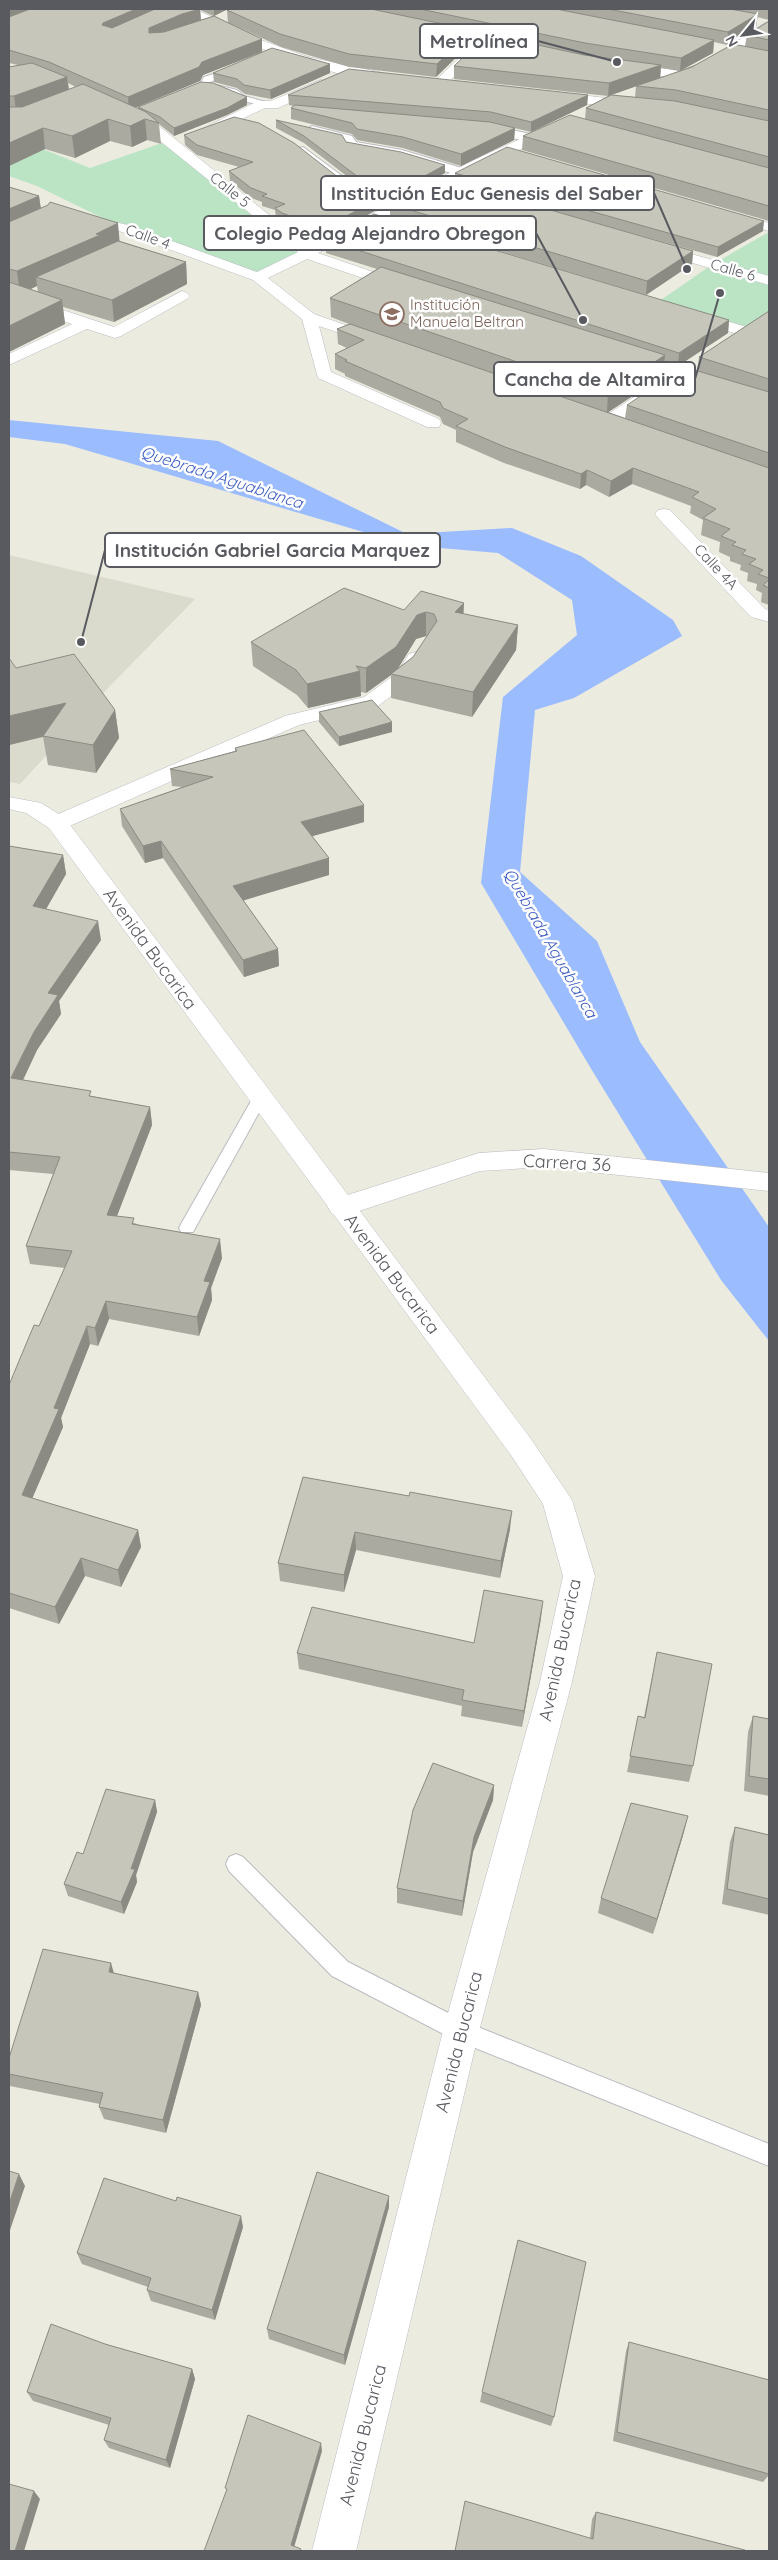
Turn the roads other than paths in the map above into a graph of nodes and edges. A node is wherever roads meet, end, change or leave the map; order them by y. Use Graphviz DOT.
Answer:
graph roads {
  1 [pos="186,9"];
  2 [pos="227,17"];
  3 [pos="750,20"];
  4 [pos="214,22"];
  5 [pos="769,25"];
  6 [pos="195,27"];
  7 [pos="425,28"];
  8 [pos="483,42"];
  9 [pos="712,48"];
  10 [pos="529,51"];
  11 [pos="731,52"];
  12 [pos="750,56"];
  13 [pos="610,66"];
  14 [pos="241,67"];
  15 [pos="348,73"];
  16 [pos="686,75"];
  17 [pos="394,78"];
  18 [pos="204,84"];
  19 [pos="660,84"];
  20 [pos="460,85"];
  21 [pos="195,88"];
  22 [pos="634,93"];
  23 [pos="539,94"];
  24 [pos="608,102"];
  25 [pos="268,105"];
  26 [pos="646,106"];
  27 [pos="110,108"];
  28 [pos="293,112"];
  29 [pos="584,115"];
  30 [pos="233,120"];
  31 [pos="568,123"];
  32 [pos="257,125"];
  33 [pos="471,126"];
  34 [pos="304,128"];
  35 [pos="530,138"];
  36 [pos="173,143"];
  37 [pos="292,144"];
  38 [pos="507,151"];
  39 [pos="526,157"];
  40 [pos="461,172"];
  41 [pos="438,184"];
  42 [pos="457,190"];
  43 [pos="396,207"];
  44 [pos="713,211"];
  45 [pos="69,216"];
  46 [pos="372,219"];
  47 [pos="391,225"];
  48 [pos="769,227"];
  49 [pos="646,245"];
  50 [pos="309,254"];
  51 [pos="258,277"];
  52 [pos="769,281"];
  53 [pos="416,291"];
  54 [pos="37,293"];
  55 [pos="182,296"];
  56 [pos="14,299"];
  57 [pos="681,312"];
  58 [pos="308,317"];
  59 [pos="761,320"];
  60 [pos="84,324"];
  61 [pos="744,331"];
  62 [pos="728,342"];
  63 [pos="393,347"];
  64 [pos="613,353"];
  65 [pos="9,360"];
  66 [pos="696,363"];
  67 [pos="679,374"];
  68 [pos="769,402"];
  69 [pos="590,415"];
  70 [pos="608,422"];
  71 [pos="433,423"];
  72 [pos="626,428"];
  73 [pos="664,514"];
  74 [pos="769,616"];
  75 [pos="425,644"];
  76 [pos="9,803"];
  77 [pos="57,823"];
  78 [pos="260,1098"];
  79 [pos="769,1182"];
  80 [pos="341,1207"];
  81 [pos="187,1228"];
  82 [pos="236,1864"];
  83 [pos="461,2031"];
  84 [pos="769,2155"];
  85 [pos="334,2551"];
  1 -- 4 [label="street"];
  2 -- 4 [label="street"];
  3 -- 5 [label="street"];
  4 -- 6 [label="street"];
  4 -- 15 [label="street"];
  5 -- 11 [label="street"];
  7 -- 8 [label="street"];
  8 -- 10 [label="street"];
  8 -- 20 [label="street"];
  9 -- 11 [label="street"];
  11 -- 12 [label="street"];
  11 -- 16 [label="street"];
  13 -- 16 [label="street"];
  14 -- 18 [label="lane"];
  15 -- 17 [label="street"];
  15 -- 25 [label="street"];
  16 -- 19 [label="street"];
  18 -- 21 [label="lane"];
  18 -- 25 [label="lane"];
  22 -- 24 [label="street"];
  23 -- 24 [label="street"];
  24 -- 26 [label="street"];
  24 -- 29 [label="street"];
  25 -- 28 [label="street"];
  25 -- 30 [label="street"];
  27 -- 36 [label="street, Calle 5"];
  30 -- 32 [label="street"];
  30 -- 36 [label="street"];
  31 -- 35 [label="street"];
  33 -- 35 [label="street"];
  34 -- 40 [label="street"];
  35 -- 38 [label="street"];
  36 -- 50 [label="street, Calle 5"];
  37 -- 43 [label="street"];
  38 -- 39 [label="street"];
  38 -- 40 [label="street"];
  40 -- 41 [label="street"];
  41 -- 42 [label="street"];
  41 -- 43 [label="street"];
  43 -- 46 [label="street"];
  44 -- 48 [label="street"];
  45 -- 51 [label="street, Calle 4"];
  46 -- 47 [label="street"];
  46 -- 50 [label="street"];
  49 -- 52 [label="street, Calle 6"];
  50 -- 51 [label="street"];
  50 -- 53 [label="street, Calle 5"];
  51 -- 58 [label="street, Calle 4"];
  54 -- 56 [label="street"];
  55 -- 60 [label="street"];
  56 -- 60 [label="street"];
  57 -- 61 [label="street"];
  58 -- 63 [label="street, Calle 4"];
  58 -- 71 [label="street"];
  59 -- 61 [label="street"];
  60 -- 65 [label="street"];
  61 -- 62 [label="street"];
  64 -- 67 [label="street"];
  66 -- 67 [label="street"];
  67 -- 68 [label="street"];
  67 -- 70 [label="street"];
  69 -- 70 [label="street"];
  70 -- 72 [label="street"];
  73 -- 74 [label="street, Calle 4A"];
  75 -- 77 [label="street"];
  76 -- 77 [label="street, Avenida Bucarica"];
  77 -- 78 [label="street, Avenida Bucarica"];
  78 -- 80 [label="street, Avenida Bucarica"];
  78 -- 81 [label="lane"];
  79 -- 80 [label="street, Carrera 36"];
  80 -- 83 [label="street, Avenida Bucarica"];
  82 -- 83 [label="lane"];
  83 -- 84 [label="lane"];
  83 -- 85 [label="street, Avenida Bucarica"];
}
